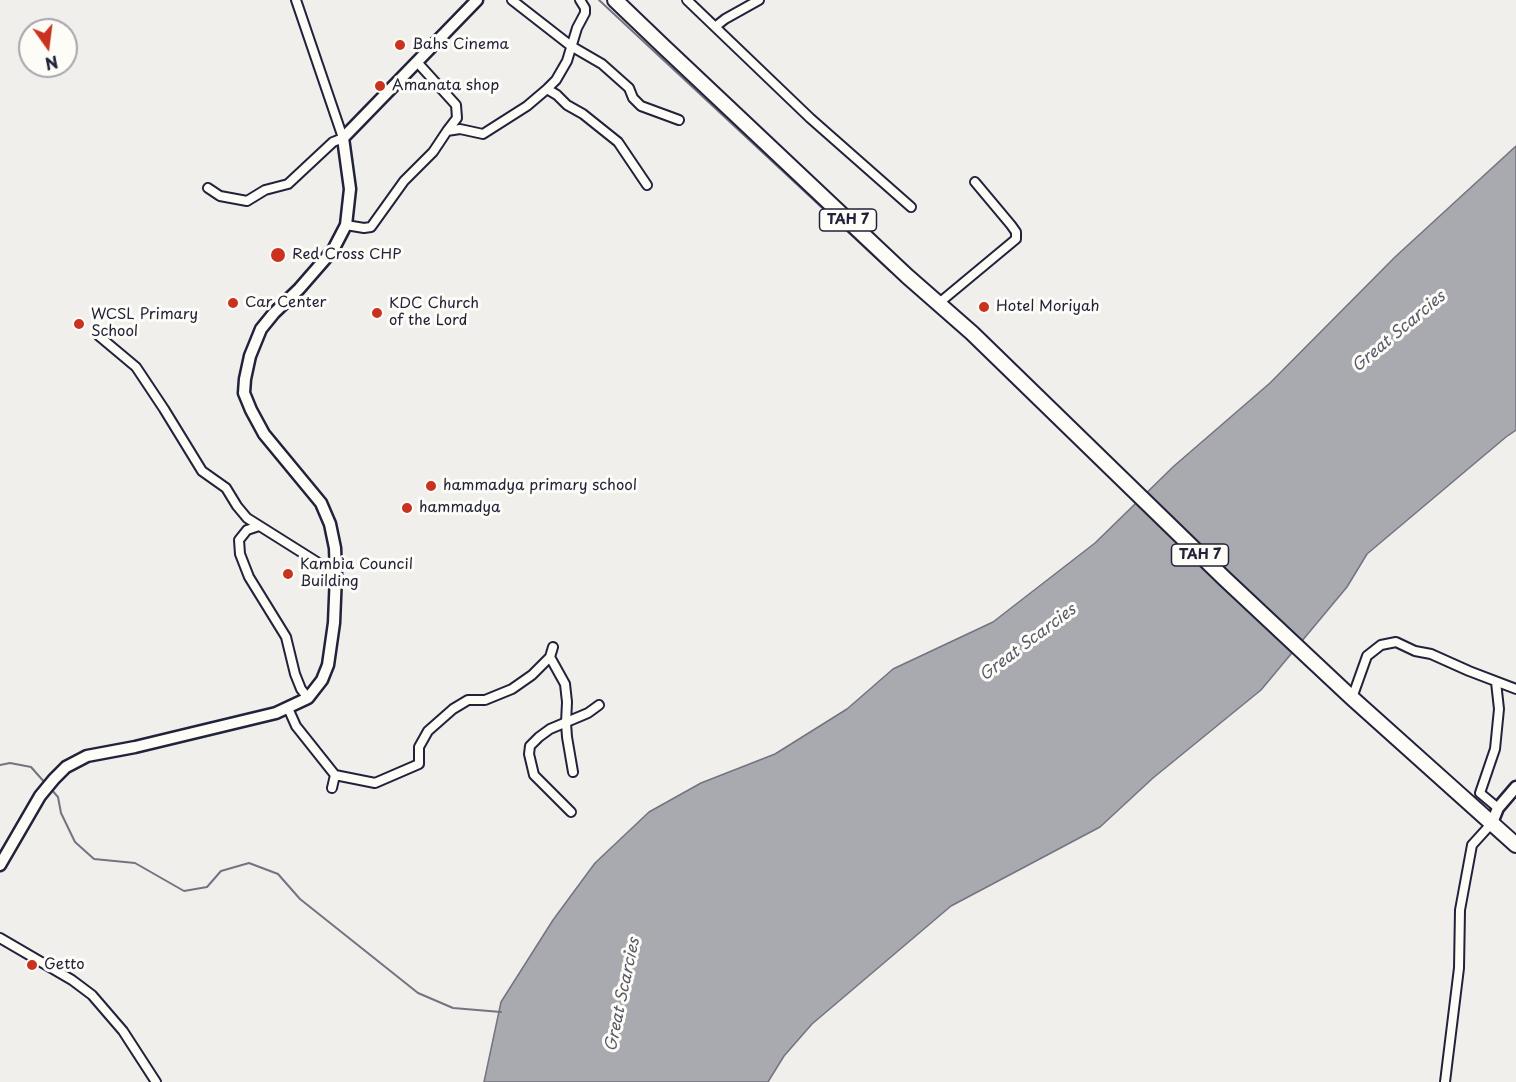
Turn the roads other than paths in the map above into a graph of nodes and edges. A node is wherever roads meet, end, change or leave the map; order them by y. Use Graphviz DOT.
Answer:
graph roads {
  1 [pos="296,0"];
  2 [pos="477,0"];
  3 [pos="512,0"];
  4 [pos="580,0"];
  5 [pos="615,0"];
  6 [pos="687,0"];
  7 [pos="759,0"];
  8 [pos="715,27"];
  9 [pos="571,46"];
  10 [pos="417,62"];
  11 [pos="547,89"];
  12 [pos="679,120"];
  13 [pos="447,131"];
  14 [pos="343,138"];
  15 [pos="975,182"];
  16 [pos="647,185"];
  17 [pos="208,188"];
  18 [pos="911,207"];
  19 [pos="346,225"];
  20 [pos="939,303"];
  21 [pos="99,336"];
  22 [pos="259,526"];
  23 [pos="336,574"];
  24 [pos="553,647"];
  25 [pos="550,657"];
  26 [pos="1496,682"];
  27 [pos="1516,689"];
  28 [pos="308,698"];
  29 [pos="1352,698"];
  30 [pos="599,705"];
  31 [pos="288,708"];
  32 [pos="566,723"];
  33 [pos="573,772"];
  34 [pos="335,775"];
  35 [pos="1516,787"];
  36 [pos="332,788"];
  37 [pos="1498,808"];
  38 [pos="571,813"];
  39 [pos="1492,823"];
  40 [pos="1516,845"];
  41 [pos="0,866"];
  42 [pos="0,938"];
  43 [pos="156,1082"];
  44 [pos="1445,1082"];
  1 -- 14 [label="street"];
  2 -- 10 [label="main road"];
  3 -- 9 [label="street"];
  4 -- 9 [label="street"];
  5 -- 20 [label="highway, TAH 7"];
  6 -- 8 [label="street"];
  7 -- 8 [label="street"];
  8 -- 18 [label="street"];
  9 -- 11 [label="street"];
  9 -- 12 [label="street"];
  10 -- 13 [label="street"];
  10 -- 14 [label="main road"];
  11 -- 13 [label="street"];
  11 -- 16 [label="street"];
  13 -- 19 [label="street"];
  14 -- 17 [label="street"];
  14 -- 19 [label="main road"];
  15 -- 20 [label="street"];
  19 -- 23 [label="main road"];
  20 -- 29 [label="highway, TAH 7"];
  21 -- 22 [label="street"];
  22 -- 23 [label="street"];
  22 -- 28 [label="street"];
  23 -- 28 [label="main road"];
  24 -- 25 [label="street"];
  25 -- 32 [label="street"];
  25 -- 34 [label="street"];
  26 -- 27 [label="street"];
  26 -- 29 [label="street"];
  26 -- 37 [label="street"];
  28 -- 31 [label="main road"];
  29 -- 39 [label="highway, TAH 7"];
  30 -- 32 [label="street"];
  31 -- 34 [label="street"];
  31 -- 41 [label="main road"];
  32 -- 33 [label="street"];
  32 -- 38 [label="street"];
  34 -- 36 [label="street"];
  35 -- 37 [label="main road"];
  37 -- 39 [label="main road"];
  39 -- 40 [label="highway, TAH 7"];
  39 -- 44 [label="street"];
  42 -- 43 [label="street"];
}
